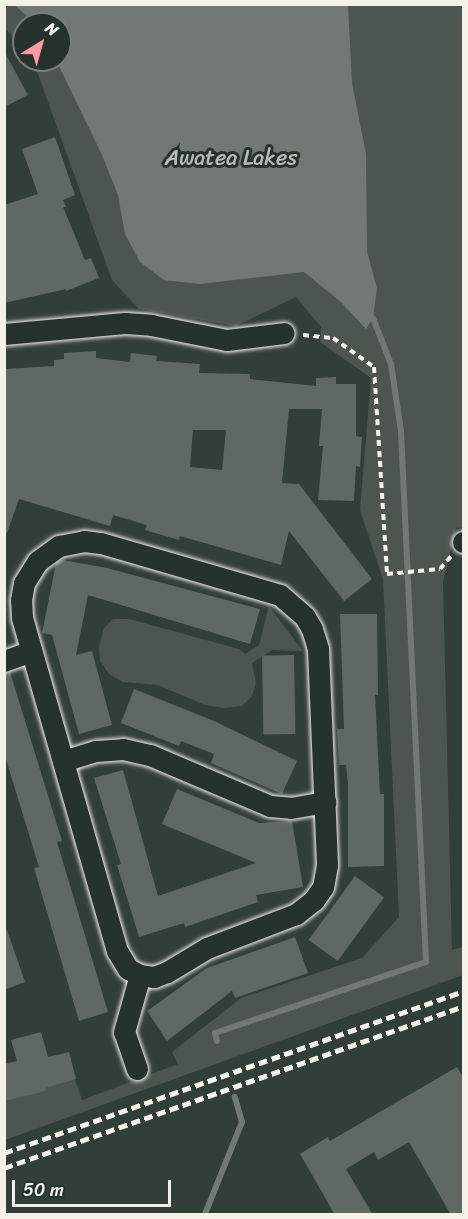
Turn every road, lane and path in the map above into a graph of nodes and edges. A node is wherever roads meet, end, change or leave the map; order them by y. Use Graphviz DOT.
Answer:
graph roads {
  1 [pos="284,333"];
  2 [pos="4,334"];
  3 [pos="463,542"];
  4 [pos="31,651"];
  5 [pos="4,662"];
  6 [pos="63,761"];
  7 [pos="325,802"];
  8 [pos="140,975"];
  9 [pos="137,1070"];
  1 -- 2 [label="street"];
  1 -- 3 [label="path"];
  4 -- 5 [label="street"];
  4 -- 6 [label="street"];
  4 -- 7 [label="street"];
  6 -- 7 [label="street"];
  6 -- 8 [label="street"];
  7 -- 8 [label="street"];
  8 -- 9 [label="street"];
}
